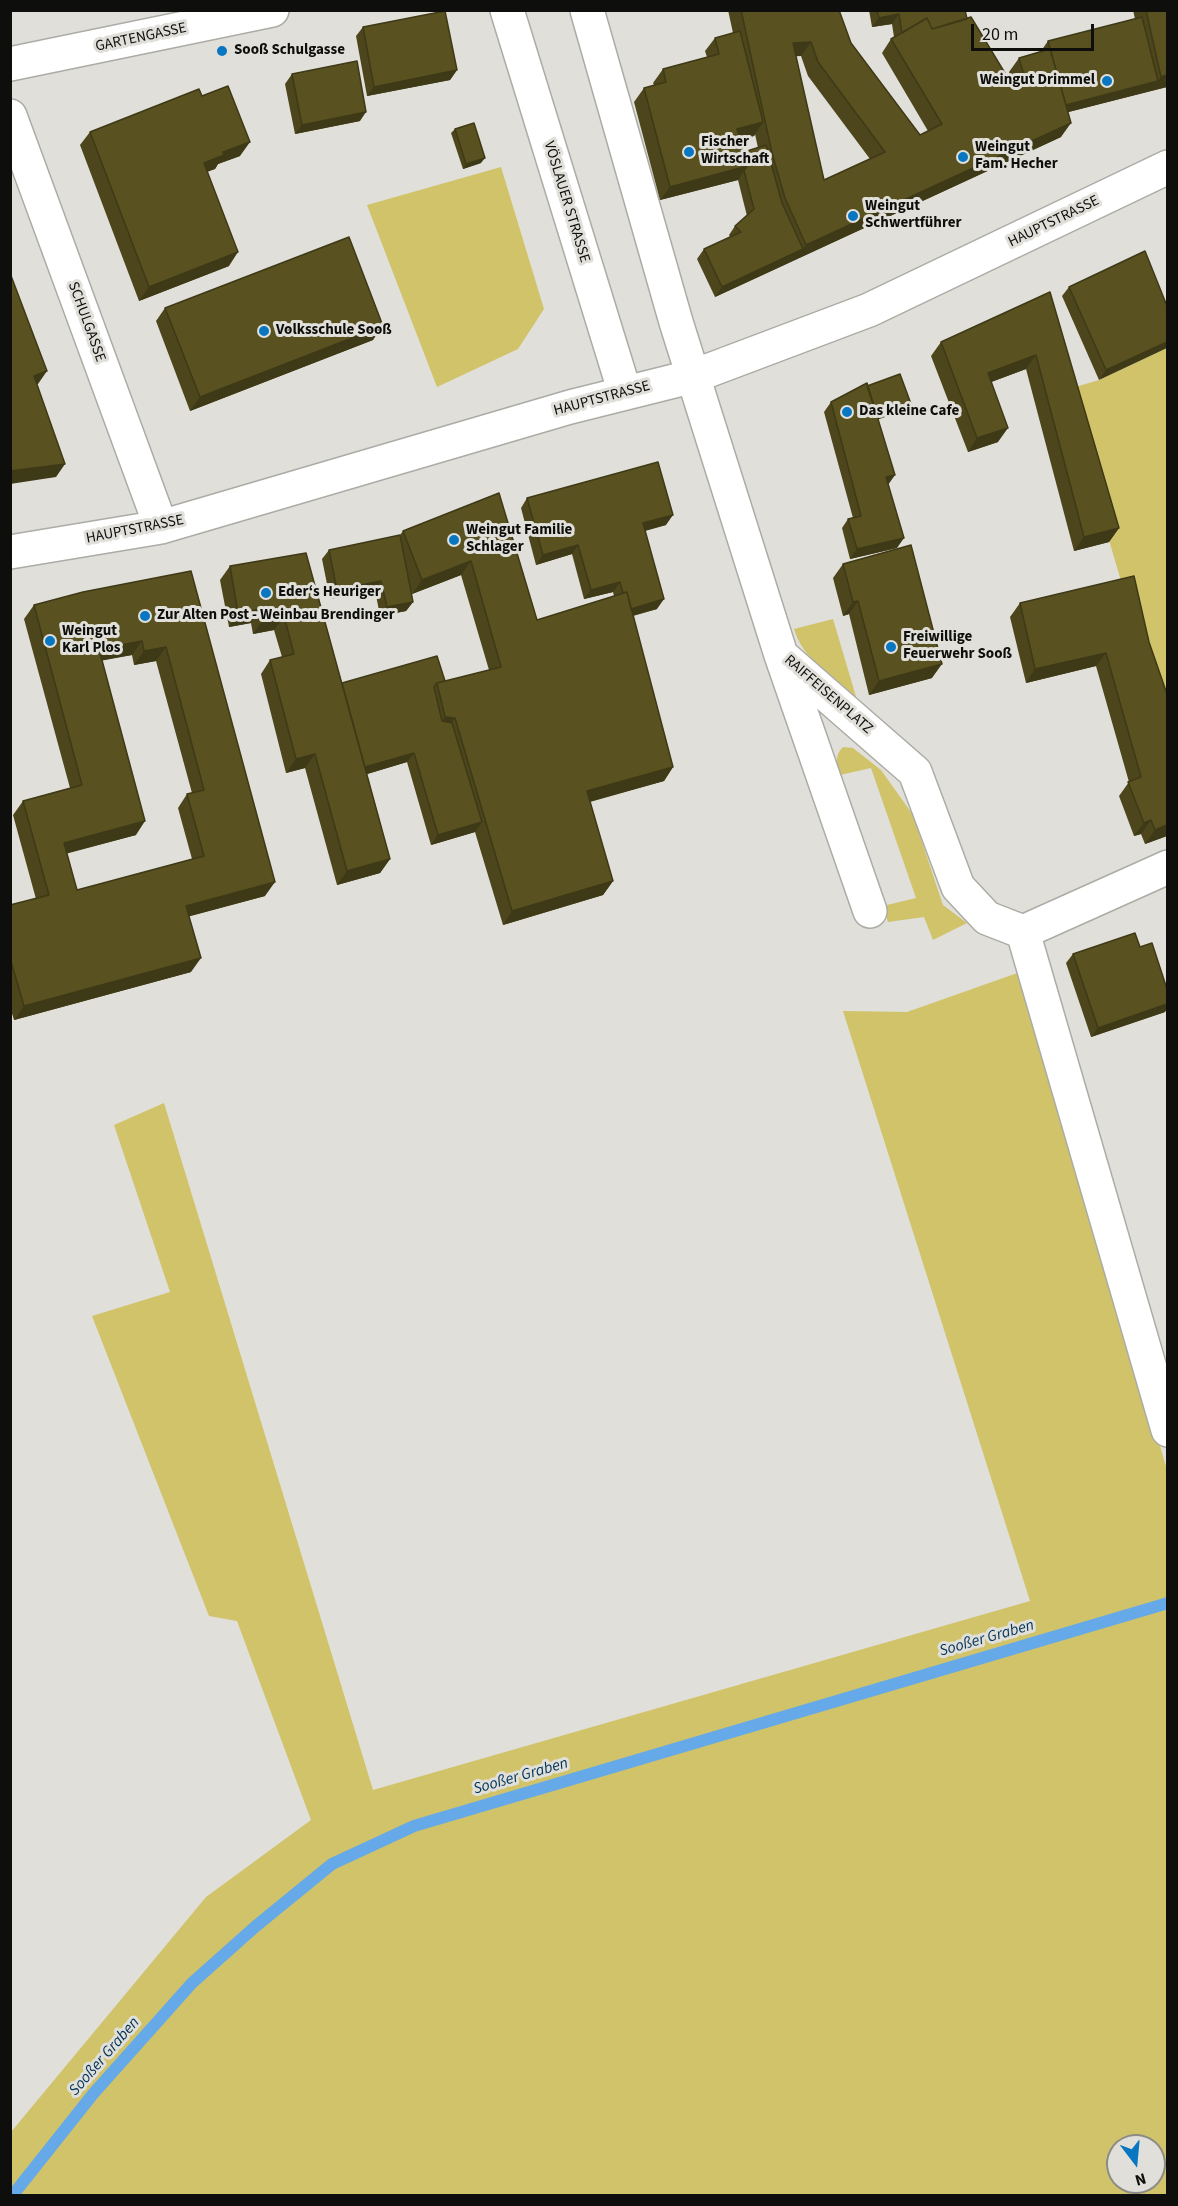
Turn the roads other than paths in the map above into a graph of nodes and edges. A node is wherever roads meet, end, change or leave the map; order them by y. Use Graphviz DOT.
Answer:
graph roads {
  1 [pos="272,10"];
  2 [pos="507,10"];
  3 [pos="587,10"];
  4 [pos="10,64"];
  5 [pos="10,117"];
  6 [pos="1167,167"];
  7 [pos="694,376"];
  8 [pos="625,393"];
  9 [pos="161,527"];
  10 [pos="10,552"];
  11 [pos="780,655"];
  12 [pos="1167,867"];
  13 [pos="870,911"];
  14 [pos="1023,932"];
  15 [pos="1167,1430"];
  1 -- 4 [label="street, GARTENGASSE"];
  2 -- 8 [label="street, VÖSLAUER STRASSE"];
  3 -- 7 [label="street"];
  5 -- 9 [label="street, SCHULGASSE"];
  6 -- 7 [label="street, HAUPTSTRASSE"];
  7 -- 8 [label="street, HAUPTSTRASSE"];
  7 -- 11 [label="street, RAIFFEISENPLATZ"];
  8 -- 9 [label="street, HAUPTSTRASSE"];
  9 -- 10 [label="street, HAUPTSTRASSE"];
  11 -- 13 [label="street"];
  11 -- 14 [label="street, RAIFFEISENPLATZ"];
  12 -- 14 [label="street"];
  14 -- 15 [label="street"];
}
